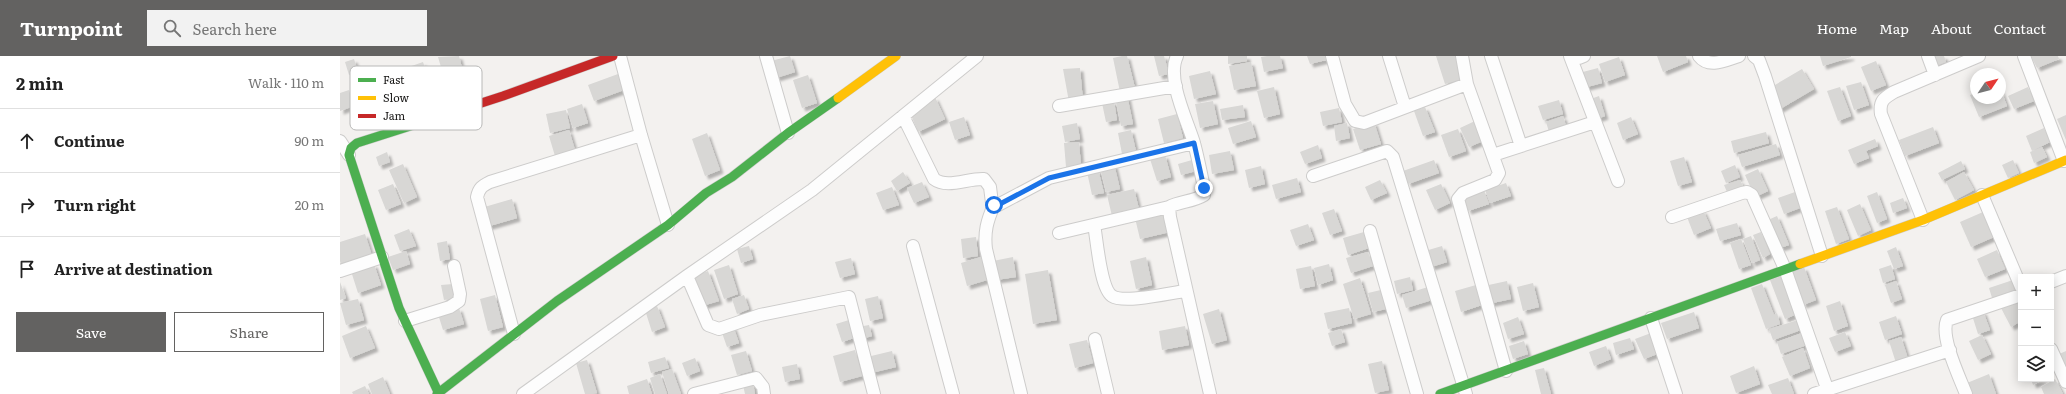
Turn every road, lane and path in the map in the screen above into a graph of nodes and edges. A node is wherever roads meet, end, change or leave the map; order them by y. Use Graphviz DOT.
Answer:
graph roads {
  1 [pos="613,56"];
  2 [pos="620,56"];
  3 [pos="766,56"];
  4 [pos="896,56"];
  5 [pos="977,56"];
  6 [pos="1177,56"];
  7 [pos="1332,56"];
  8 [pos="1389,56"];
  9 [pos="1462,56"];
  10 [pos="1491,56"];
  11 [pos="1699,56"];
  12 [pos="1739,56"];
  13 [pos="1754,56"];
  14 [pos="1928,56"];
  15 [pos="1979,56"];
  16 [pos="2024,56"];
  17 [pos="1578,57"];
  18 [pos="1934,75"];
  19 [pos="1466,84"];
  20 [pos="1176,86"];
  21 [pos="482,103"];
  22 [pos="1059,106"];
  23 [pos="1405,107"];
  24 [pos="903,116"];
  25 [pos="1595,122"];
  26 [pos="397,130"];
  27 [pos="788,133"];
  28 [pos="641,135"];
  29 [pos="340,141"];
  30 [pos="1194,143"];
  31 [pos="1521,146"];
  32 [pos="349,155"];
  33 [pos="1493,155"];
  34 [pos="2065,160"];
  35 [pos="1313,176"];
  36 [pos="1618,181"];
  37 [pos="1982,195"];
  38 [pos="994,205"];
  39 [pos="1169,207"];
  40 [pos="1672,218"];
  41 [pos="1922,220"];
  42 [pos="668,225"];
  43 [pos="1094,225"];
  44 [pos="1370,231"];
  45 [pos="1059,233"];
  46 [pos="913,246"];
  47 [pos="1822,256"];
  48 [pos="382,257"];
  49 [pos="454,266"];
  50 [pos="1785,269"];
  51 [pos="340,271"];
  52 [pos="687,276"];
  53 [pos="2066,276"];
  54 [pos="2018,280"];
  55 [pos="2054,281"];
  56 [pos="1185,291"];
  57 [pos="2018,296"];
  58 [pos="1651,318"];
  59 [pos="405,320"];
  60 [pos="514,334"];
  61 [pos="1094,339"];
  62 [pos="1950,350"];
  63 [pos="2054,356"];
  64 [pos="1506,371"];
  65 [pos="2066,382"];
  66 [pos="1464,390"];
  67 [pos="712,391"];
  68 [pos="1828,392"];
  69 [pos="438,394"];
  70 [pos="523,394"];
  71 [pos="694,394"];
  72 [pos="764,394"];
  73 [pos="874,394"];
  74 [pos="953,394"];
  75 [pos="1022,394"];
  76 [pos="1108,394"];
  77 [pos="1210,394"];
  78 [pos="1417,394"];
  79 [pos="1440,394"];
  80 [pos="1676,394"];
  81 [pos="1814,394"];
  82 [pos="1966,394"];
  1 -- 21 [label="street"];
  2 -- 28 [label="street"];
  3 -- 27 [label="street"];
  4 -- 27 [label="street"];
  5 -- 24 [label="street"];
  6 -- 20 [label="street"];
  7 -- 23 [label="street"];
  8 -- 23 [label="street"];
  9 -- 19 [label="street"];
  10 -- 31 [label="street"];
  11 -- 12 [label="street"];
  13 -- 47 [label="street"];
  14 -- 18 [label="street"];
  15 -- 18 [label="street"];
  16 -- 34 [label="street"];
  17 -- 25 [label="street"];
  18 -- 41 [label="street"];
  19 -- 23 [label="street"];
  19 -- 33 [label="street"];
  20 -- 22 [label="street"];
  20 -- 30 [label="street"];
  24 -- 38 [label="street"];
  24 -- 52 [label="street"];
  25 -- 31 [label="street"];
  25 -- 36 [label="street"];
  26 -- 32 [label="street"];
  27 -- 42 [label="street"];
  28 -- 42 [label="street"];
  28 -- 60 [label="street"];
  29 -- 32 [label="street"];
  30 -- 38 [label="street"];
  30 -- 39 [label="street"];
  31 -- 33 [label="street"];
  32 -- 48 [label="street"];
  33 -- 64 [label="street"];
  34 -- 37 [label="street"];
  35 -- 66 [label="street"];
  37 -- 41 [label="street"];
  37 -- 54 [label="street"];
  38 -- 75 [label="street"];
  39 -- 43 [label="street"];
  39 -- 56 [label="street"];
  40 -- 50 [label="street"];
  41 -- 47 [label="street"];
  42 -- 60 [label="street"];
  43 -- 45 [label="street"];
  43 -- 56 [label="street"];
  44 -- 78 [label="street"];
  46 -- 74 [label="street"];
  47 -- 50 [label="street"];
  48 -- 51 [label="street"];
  48 -- 59 [label="street"];
  49 -- 59 [label="street"];
  50 -- 58 [label="street"];
  50 -- 68 [label="street"];
  52 -- 70 [label="street"];
  52 -- 73 [label="street"];
  53 -- 55 [label="street"];
  56 -- 77 [label="street"];
  57 -- 62 [label="street"];
  58 -- 64 [label="street"];
  58 -- 80 [label="street"];
  59 -- 69 [label="street"];
  60 -- 69 [label="street"];
  61 -- 76 [label="street"];
  62 -- 68 [label="street"];
  62 -- 82 [label="street"];
  63 -- 65 [label="street"];
  64 -- 66 [label="street"];
  66 -- 79 [label="street"];
  67 -- 71 [label="street"];
  67 -- 72 [label="street"];
  68 -- 81 [label="street"];
}
